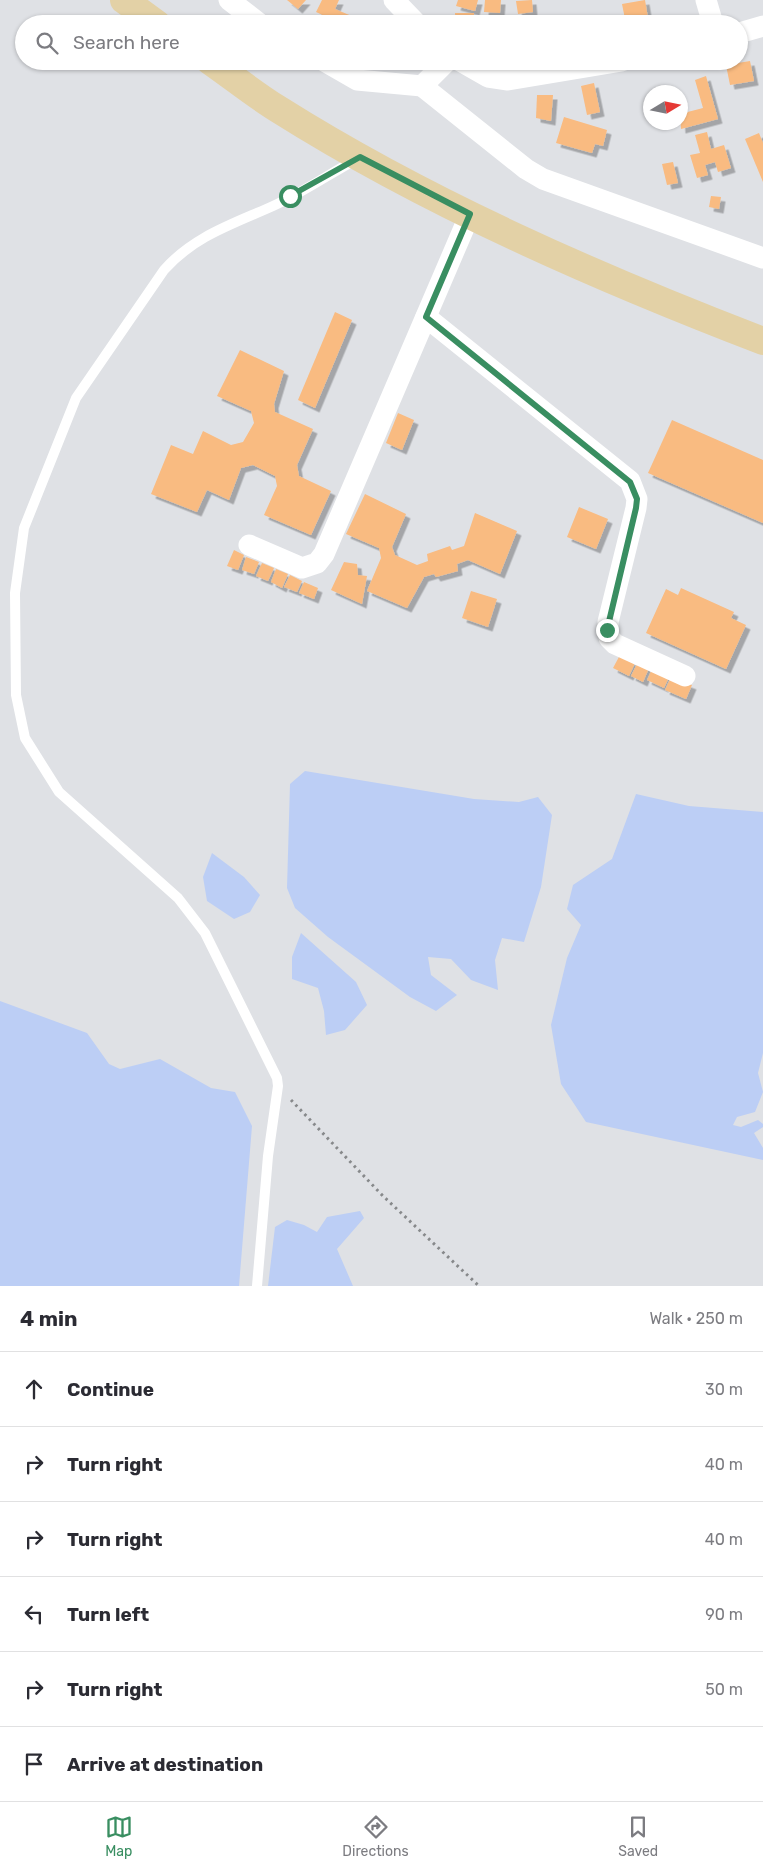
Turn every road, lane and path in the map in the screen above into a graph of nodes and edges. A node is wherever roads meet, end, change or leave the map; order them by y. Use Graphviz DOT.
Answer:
graph roads {
  1 [pos="124,0"];
  2 [pos="229,0"];
  3 [pos="706,0"];
  4 [pos="400,2"];
  5 [pos="145,15"];
  6 [pos="248,15"];
  7 [pos="410,15"];
  8 [pos="710,15"];
  9 [pos="763,26"];
  10 [pos="748,30"];
  11 [pos="223,70"];
  12 [pos="340,70"];
  13 [pos="438,70"];
  14 [pos="476,70"];
  15 [pos="568,70"];
  16 [pos="422,86"];
  17 [pos="360,157"];
  18 [pos="470,214"];
  19 [pos="763,258"];
  20 [pos="426,317"];
  21 [pos="763,341"];
  22 [pos="249,545"];
  23 [pos="685,676"];
  24 [pos="278,1086"];
  25 [pos="257,1286"];
  26 [pos="479,1286"];
  1 -- 5 [label="main road"];
  2 -- 6 [label="street"];
  3 -- 8 [label="street"];
  4 -- 7 [label="street"];
  9 -- 10 [label="street"];
  11 -- 17 [label="main road"];
  12 -- 16 [label="street"];
  13 -- 16 [label="street"];
  14 -- 15 [label="street"];
  16 -- 19 [label="street"];
  17 -- 18 [label="main road"];
  17 -- 24 [label="lane"];
  18 -- 20 [label="street"];
  18 -- 21 [label="main road"];
  20 -- 22 [label="street"];
  20 -- 23 [label="street"];
  24 -- 25 [label="lane"];
  24 -- 26 [label="path"];
}
